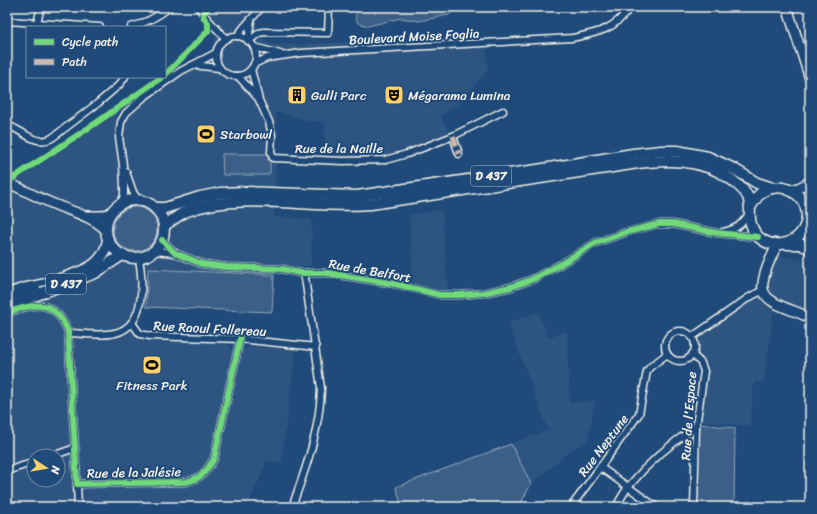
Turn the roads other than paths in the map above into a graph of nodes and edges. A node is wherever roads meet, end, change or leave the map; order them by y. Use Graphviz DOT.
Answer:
graph roads {
  1 [pos="41,7"];
  2 [pos="170,7"];
  3 [pos="199,7"];
  4 [pos="262,7"];
  5 [pos="329,7"];
  6 [pos="630,7"];
  7 [pos="787,7"];
  8 [pos="252,18"];
  9 [pos="7,21"];
  10 [pos="37,22"];
  11 [pos="87,26"];
  12 [pos="135,26"];
  13 [pos="238,36"];
  14 [pos="226,39"];
  15 [pos="249,41"];
  16 [pos="254,47"];
  17 [pos="216,53"];
  18 [pos="283,55"];
  19 [pos="808,63"];
  20 [pos="193,65"];
  21 [pos="252,67"];
  22 [pos="219,68"];
  23 [pos="238,76"];
  24 [pos="124,78"];
  25 [pos="810,79"];
  26 [pos="259,100"];
  27 [pos="503,111"];
  28 [pos="7,125"];
  29 [pos="453,136"];
  30 [pos="459,154"];
  31 [pos="123,166"];
  32 [pos="7,182"];
  33 [pos="810,182"];
  34 [pos="773,188"];
  35 [pos="790,190"];
  36 [pos="810,193"];
  37 [pos="138,200"];
  38 [pos="121,203"];
  39 [pos="156,208"];
  40 [pos="806,208"];
  41 [pos="750,210"];
  42 [pos="111,213"];
  43 [pos="84,216"];
  44 [pos="164,226"];
  45 [pos="805,227"];
  46 [pos="717,233"];
  47 [pos="107,235"];
  48 [pos="810,236"];
  49 [pos="761,239"];
  50 [pos="162,240"];
  51 [pos="781,244"];
  52 [pos="810,249"];
  53 [pos="154,251"];
  54 [pos="175,253"];
  55 [pos="122,255"];
  56 [pos="139,258"];
  57 [pos="770,260"];
  58 [pos="306,273"];
  59 [pos="60,279"];
  60 [pos="763,290"];
  61 [pos="7,292"];
  62 [pos="7,298"];
  63 [pos="7,306"];
  64 [pos="7,313"];
  65 [pos="810,318"];
  66 [pos="132,323"];
  67 [pos="68,331"];
  68 [pos="692,337"];
  69 [pos="240,339"];
  70 [pos="316,347"];
  71 [pos="667,354"];
  72 [pos="692,354"];
  73 [pos="696,427"];
  74 [pos="75,448"];
  75 [pos="66,451"];
  76 [pos="26,465"];
  77 [pos="600,467"];
  78 [pos="7,471"];
  79 [pos="77,484"];
  80 [pos="628,487"];
  81 [pos="78,507"];
  82 [pos="292,507"];
  83 [pos="571,507"];
  84 [pos="616,507"];
  85 [pos="656,507"];
  86 [pos="694,507"];
  1 -- 10 [label="street"];
  2 -- 12 [label="street"];
  3 -- 14 [label="street"];
  4 -- 8 [label="street"];
  5 -- 15 [label="street"];
  6 -- 18 [label="street, Boulevard Moise Foglia"];
  7 -- 19 [label="street"];
  8 -- 13 [label="street"];
  8 -- 15 [label="street"];
  9 -- 10 [label="street"];
  10 -- 11 [label="street"];
  13 -- 14 [label="street"];
  13 -- 15 [label="street"];
  14 -- 17 [label="street"];
  15 -- 16 [label="street"];
  16 -- 18 [label="street, Boulevard Moise Foglia"];
  16 -- 21 [label="street"];
  17 -- 20 [label="street"];
  17 -- 22 [label="street"];
  18 -- 21 [label="street, Boulevard Moise Foglia"];
  19 -- 25 [label="street"];
  20 -- 22 [label="street"];
  20 -- 31 [label="street"];
  21 -- 23 [label="street"];
  21 -- 26 [label="street"];
  22 -- 23 [label="street"];
  23 -- 26 [label="street"];
  24 -- 28 [label="street"];
  26 -- 29 [label="street, Rue de la Naille"];
  27 -- 29 [label="street, Rue de la Naille"];
  29 -- 30 [label="street"];
  31 -- 37 [label="street"];
  31 -- 38 [label="street"];
  32 -- 43 [label="street"];
  33 -- 35 [label="street"];
  34 -- 35 [label="main road"];
  34 -- 39 [label="main road, D 437"];
  34 -- 41 [label="main road"];
  35 -- 40 [label="main road"];
  36 -- 40 [label="street"];
  37 -- 38 [label="main road"];
  37 -- 39 [label="main road"];
  38 -- 42 [label="main road"];
  39 -- 44 [label="main road"];
  40 -- 45 [label="main road"];
  41 -- 44 [label="main road, D 437"];
  41 -- 46 [label="street"];
  41 -- 49 [label="main road"];
  42 -- 43 [label="street"];
  42 -- 47 [label="main road"];
  43 -- 47 [label="street"];
  44 -- 50 [label="main road"];
  45 -- 48 [label="main road"];
  45 -- 51 [label="main road"];
  46 -- 49 [label="street, Rue de Belfort"];
  46 -- 58 [label="street, Rue de Belfort"];
  47 -- 55 [label="main road"];
  47 -- 59 [label="main road, D 437"];
  49 -- 51 [label="main road"];
  49 -- 57 [label="street"];
  50 -- 53 [label="main road"];
  50 -- 54 [label="street, Rue de Belfort"];
  51 -- 52 [label="main road"];
  51 -- 57 [label="street"];
  53 -- 54 [label="street, Rue de Belfort"];
  53 -- 56 [label="main road"];
  54 -- 58 [label="street, Rue de Belfort"];
  55 -- 56 [label="main road"];
  55 -- 63 [label="main road, D 437"];
  56 -- 66 [label="street, Rue Raoul Follereau"];
  57 -- 60 [label="street"];
  58 -- 70 [label="street"];
  59 -- 61 [label="street"];
  59 -- 62 [label="main road, D 437"];
  60 -- 65 [label="street"];
  60 -- 68 [label="street"];
  64 -- 67 [label="street, Rue de la Jalésie"];
  66 -- 67 [label="street"];
  66 -- 69 [label="street, Rue Raoul Follereau"];
  67 -- 74 [label="street, Rue de la Jalésie"];
  68 -- 71 [label="street"];
  68 -- 72 [label="street"];
  69 -- 70 [label="street, Rue Raoul Follereau"];
  69 -- 79 [label="street, Rue de la Jalésie"];
  70 -- 82 [label="street"];
  71 -- 72 [label="street"];
  71 -- 77 [label="street, Rue Neptune"];
  72 -- 73 [label="street, Rue de l'Espace"];
  73 -- 80 [label="street"];
  73 -- 86 [label="street, Rue de l'Espace"];
  74 -- 75 [label="street"];
  74 -- 79 [label="street, Rue de la Jalésie"];
  76 -- 78 [label="street"];
  77 -- 80 [label="street"];
  77 -- 83 [label="street, Rue Neptune"];
  79 -- 81 [label="street"];
  80 -- 84 [label="street"];
  80 -- 85 [label="street"];
}
